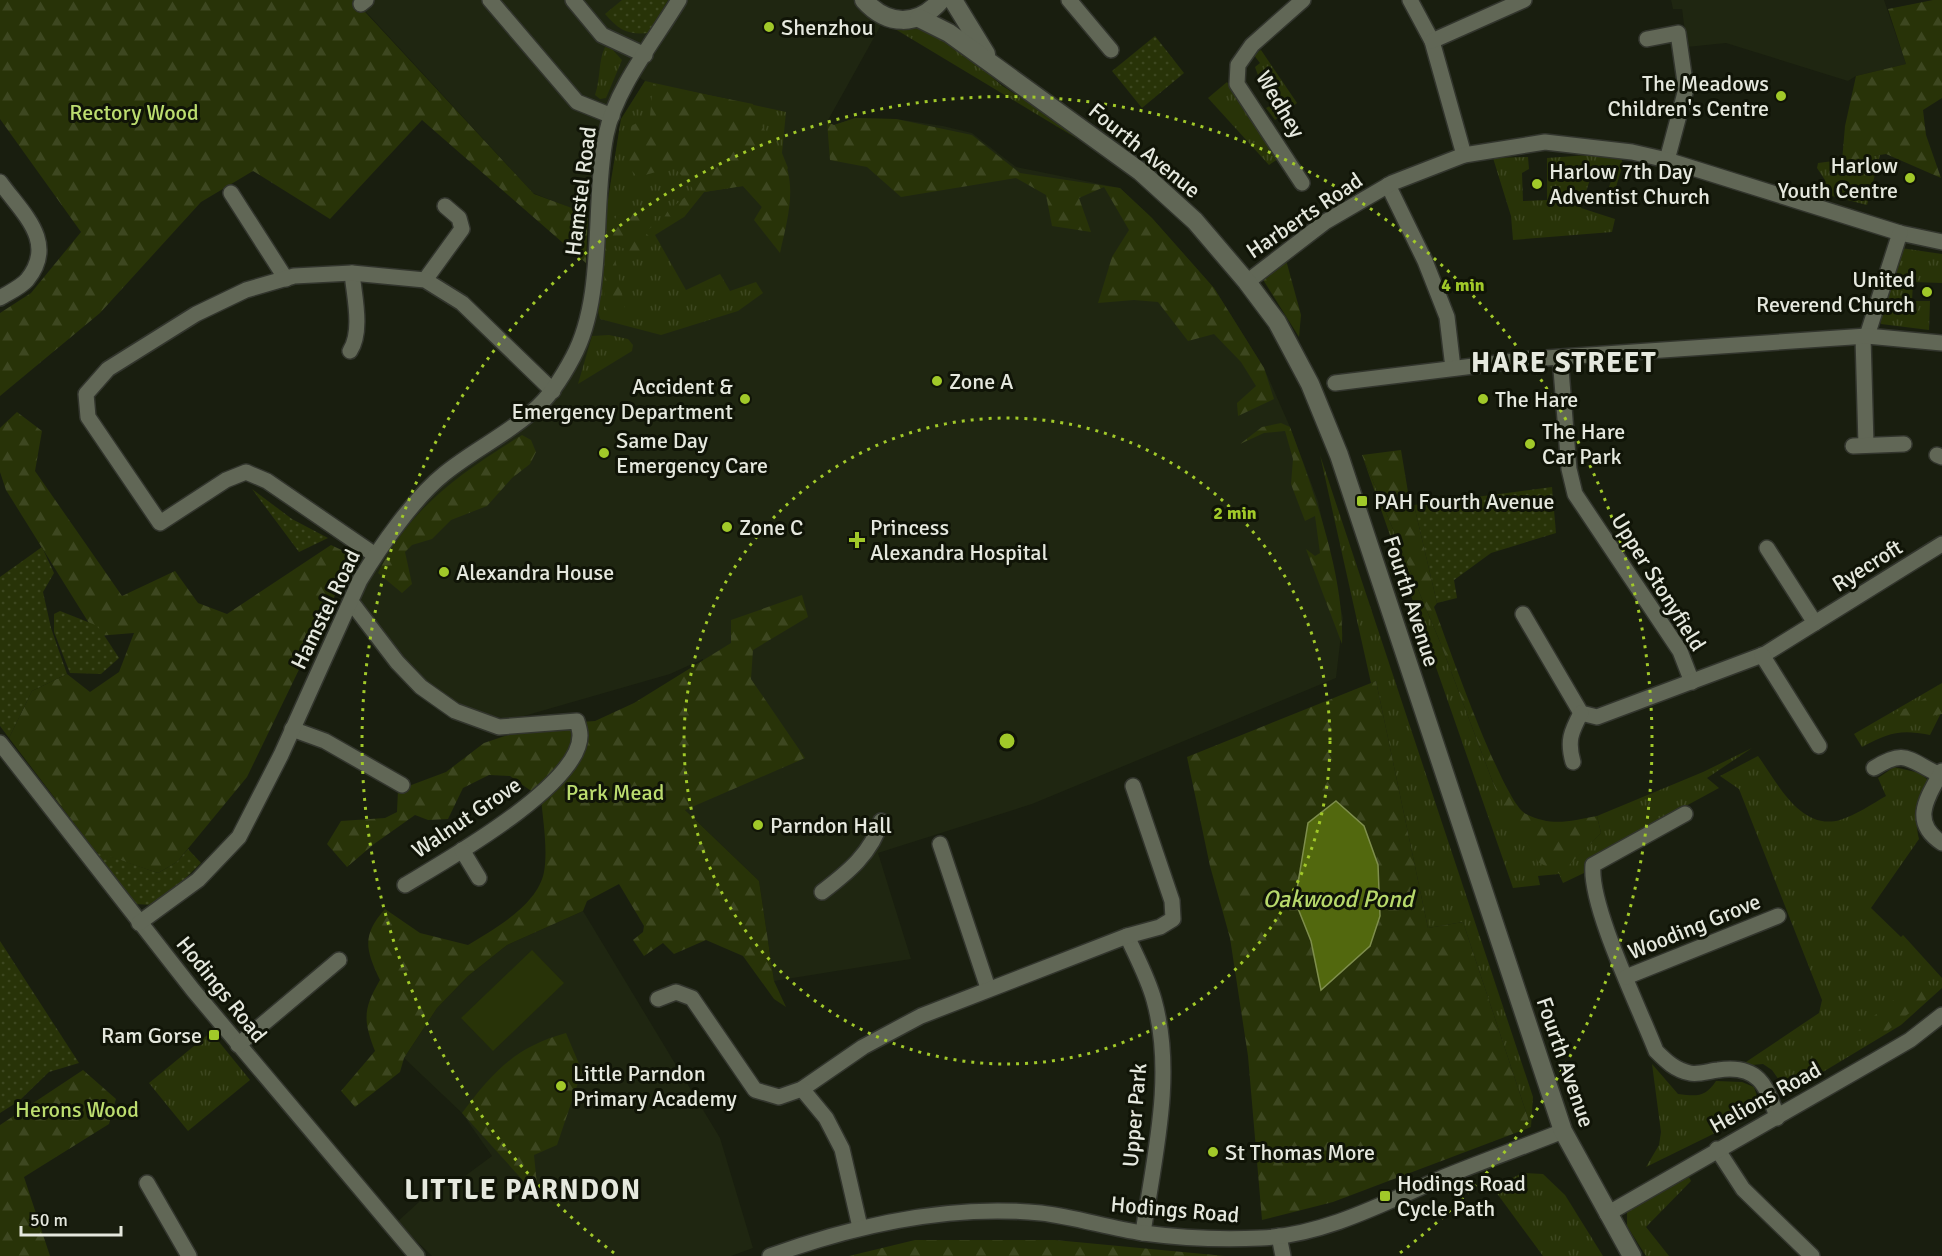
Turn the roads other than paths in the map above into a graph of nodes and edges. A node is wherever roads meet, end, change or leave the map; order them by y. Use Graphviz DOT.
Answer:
graph roads {
  1 [pos="490,0"];
  2 [pos="573,0"];
  3 [pos="679,0"];
  4 [pos="864,0"];
  5 [pos="941,0"];
  6 [pos="953,0"];
  7 [pos="1303,0"];
  8 [pos="1410,0"];
  9 [pos="1524,0"];
  10 [pos="1074,2"];
  11 [pos="919,18"];
  12 [pos="1647,39"];
  13 [pos="1432,41"];
  14 [pos="1112,50"];
  15 [pos="645,55"];
  16 [pos="994,66"];
  17 [pos="612,116"];
  18 [pos="1464,155"];
  19 [pos="1667,160"];
  20 [pos="0,182"];
  21 [pos="1302,183"];
  22 [pos="1388,185"];
  23 [pos="231,193"];
  24 [pos="445,206"];
  25 [pos="1900,233"];
  26 [pos="1942,242"];
  27 [pos="352,273"];
  28 [pos="286,279"];
  29 [pos="425,280"];
  30 [pos="1247,282"];
  31 [pos="0,298"];
  32 [pos="1865,337"];
  33 [pos="1942,343"];
  34 [pos="350,351"];
  35 [pos="1560,357"];
  36 [pos="1453,368"];
  37 [pos="1335,383"];
  38 [pos="553,391"];
  39 [pos="1904,444"];
  40 [pos="1942,544"];
  41 [pos="1767,548"];
  42 [pos="375,555"];
  43 [pos="352,603"];
  44 [pos="1523,614"];
  45 [pos="1815,623"];
  46 [pos="1762,655"];
  47 [pos="1692,682"];
  48 [pos="1581,713"];
  49 [pos="292,729"];
  50 [pos="0,744"];
  51 [pos="1819,746"];
  52 [pos="13,762"];
  53 [pos="1573,762"];
  54 [pos="1874,768"];
  55 [pos="0,771"];
  56 [pos="1941,773"];
  57 [pos="402,785"];
  58 [pos="1133,786"];
  59 [pos="1685,814"];
  60 [pos="881,821"];
  61 [pos="1942,843"];
  62 [pos="940,844"];
  63 [pos="462,850"];
  64 [pos="478,878"];
  65 [pos="405,885"];
  66 [pos="822,892"];
  67 [pos="1778,916"];
  68 [pos="140,923"];
  69 [pos="1127,936"];
  70 [pos="339,960"];
  71 [pos="1626,977"];
  72 [pos="988,988"];
  73 [pos="658,999"];
  74 [pos="1942,1015"];
  75 [pos="238,1045"];
  76 [pos="802,1089"];
  77 [pos="1777,1118"];
  78 [pos="1563,1131"];
  79 [pos="1717,1149"];
  80 [pos="147,1183"];
  81 [pos="1607,1214"];
  82 [pos="860,1227"];
  83 [pos="1143,1233"];
  84 [pos="1279,1236"];
  85 [pos="189,1256"];
  86 [pos="417,1256"];
  87 [pos="770,1256"];
  88 [pos="1283,1256"];
  89 [pos="1632,1256"];
  90 [pos="1812,1256"];
  1 -- 17 [label="street"];
  2 -- 15 [label="street"];
  3 -- 15 [label="street, Hamstel Road"];
  4 -- 11 [label="street"];
  5 -- 11 [label="street"];
  6 -- 16 [label="street, Fourth Avenue"];
  7 -- 21 [label="street, Wedhey"];
  8 -- 13 [label="street"];
  9 -- 13 [label="street"];
  10 -- 14 [label="street"];
  11 -- 16 [label="street, Fourth Avenue"];
  12 -- 19 [label="street"];
  13 -- 18 [label="street"];
  15 -- 17 [label="street, Hamstel Road"];
  16 -- 30 [label="street, Fourth Avenue"];
  17 -- 38 [label="street, Hamstel Road"];
  18 -- 19 [label="street, Harberts Road"];
  18 -- 22 [label="street, Harberts Road"];
  19 -- 25 [label="street, Harberts Road"];
  20 -- 31 [label="street"];
  22 -- 30 [label="street, Harberts Road"];
  22 -- 36 [label="street"];
  23 -- 28 [label="street"];
  24 -- 29 [label="street"];
  25 -- 26 [label="street, Harberts Road"];
  25 -- 32 [label="street"];
  27 -- 28 [label="street"];
  27 -- 29 [label="street"];
  27 -- 34 [label="street"];
  28 -- 42 [label="street"];
  29 -- 38 [label="street"];
  30 -- 78 [label="street, Fourth Avenue"];
  32 -- 33 [label="street"];
  32 -- 35 [label="street"];
  32 -- 39 [label="street"];
  35 -- 36 [label="street"];
  35 -- 47 [label="street, Upper Stonyfield"];
  36 -- 37 [label="street"];
  38 -- 42 [label="street, Hamstel Road"];
  40 -- 45 [label="street, Ryecroft"];
  41 -- 45 [label="street"];
  42 -- 43 [label="street, Hamstel Road"];
  43 -- 49 [label="street, Hamstel Road"];
  43 -- 63 [label="street, Walnut Grove"];
  44 -- 48 [label="street"];
  45 -- 46 [label="street, Ryecroft"];
  46 -- 47 [label="street, Ryecroft"];
  46 -- 51 [label="street"];
  47 -- 48 [label="street, Upper Stonyfield"];
  48 -- 53 [label="street"];
  49 -- 57 [label="street"];
  49 -- 68 [label="street, Hamstel Road"];
  50 -- 52 [label="street, Hodings Road"];
  52 -- 55 [label="street"];
  52 -- 68 [label="street, Hodings Road"];
  54 -- 56 [label="street"];
  56 -- 61 [label="street"];
  58 -- 69 [label="street"];
  59 -- 71 [label="street, Wooding Grove"];
  60 -- 66 [label="street"];
  62 -- 72 [label="street"];
  63 -- 64 [label="street"];
  63 -- 65 [label="street, Walnut Grove"];
  67 -- 71 [label="street, Wooding Grove"];
  68 -- 75 [label="street, Hodings Road"];
  69 -- 72 [label="street"];
  69 -- 83 [label="street, Upper Park"];
  70 -- 75 [label="street"];
  71 -- 77 [label="street, Wooding Grove"];
  72 -- 76 [label="street"];
  73 -- 76 [label="street"];
  74 -- 77 [label="street, Helions Road"];
  75 -- 86 [label="street, Hodings Road"];
  76 -- 82 [label="street"];
  77 -- 79 [label="street, Helions Road"];
  78 -- 81 [label="street, Fourth Avenue"];
  78 -- 84 [label="street, Hodings Road"];
  79 -- 81 [label="street, Helions Road"];
  79 -- 90 [label="street"];
  80 -- 85 [label="street"];
  81 -- 89 [label="street, Fourth Avenue"];
  82 -- 83 [label="street, Hodings Road"];
  82 -- 87 [label="street, Hodings Road"];
  83 -- 84 [label="street, Hodings Road"];
  84 -- 88 [label="street"];
}
